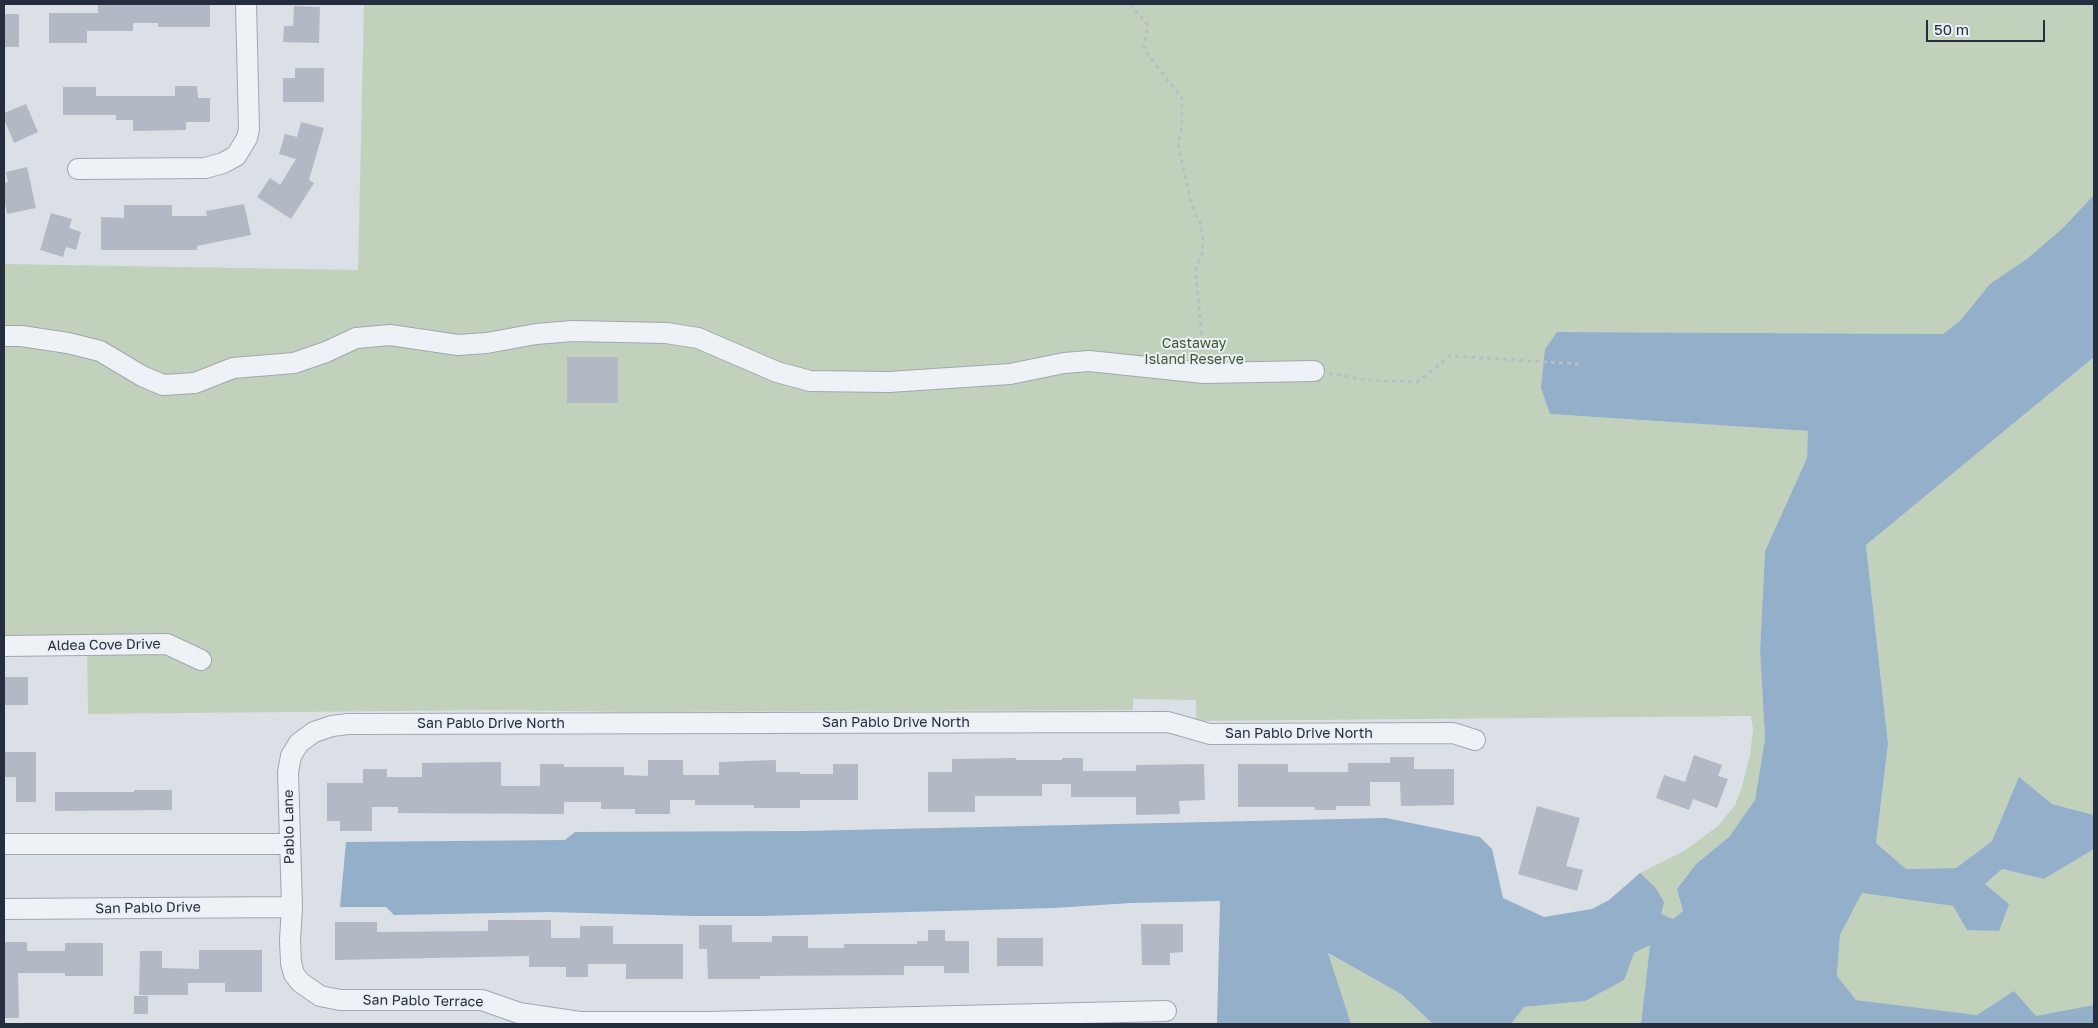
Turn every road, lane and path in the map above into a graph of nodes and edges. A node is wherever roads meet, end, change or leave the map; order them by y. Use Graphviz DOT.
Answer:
graph roads {
  1 [pos="246,4"];
  2 [pos="1130,4"];
  3 [pos="78,170"];
  4 [pos="4,336"];
  5 [pos="1203,338"];
  6 [pos="1579,364"];
  7 [pos="1314,371"];
  8 [pos="4,646"];
  9 [pos="201,660"];
  10 [pos="314,732"];
  11 [pos="1475,740"];
  12 [pos="4,844"];
  13 [pos="290,844"];
  14 [pos="292,907"];
  15 [pos="4,910"];
  16 [pos="309,990"];
  17 [pos="1166,1011"];
  18 [pos="517,1019"];
  1 -- 3 [label="street"];
  2 -- 5 [label="path"];
  4 -- 7 [label="street"];
  6 -- 7 [label="path"];
  8 -- 9 [label="street, Aldea Cove Drive"];
  10 -- 11 [label="street, San Pablo Drive North"];
  10 -- 13 [label="street, Pablo Lane"];
  12 -- 13 [label="street"];
  13 -- 14 [label="street, Pablo Lane"];
  14 -- 15 [label="street, San Pablo Drive"];
  14 -- 16 [label="street, Pablo Lane"];
  16 -- 18 [label="street, San Pablo Terrace"];
  17 -- 18 [label="street, San Pablo Terrace"];
}
